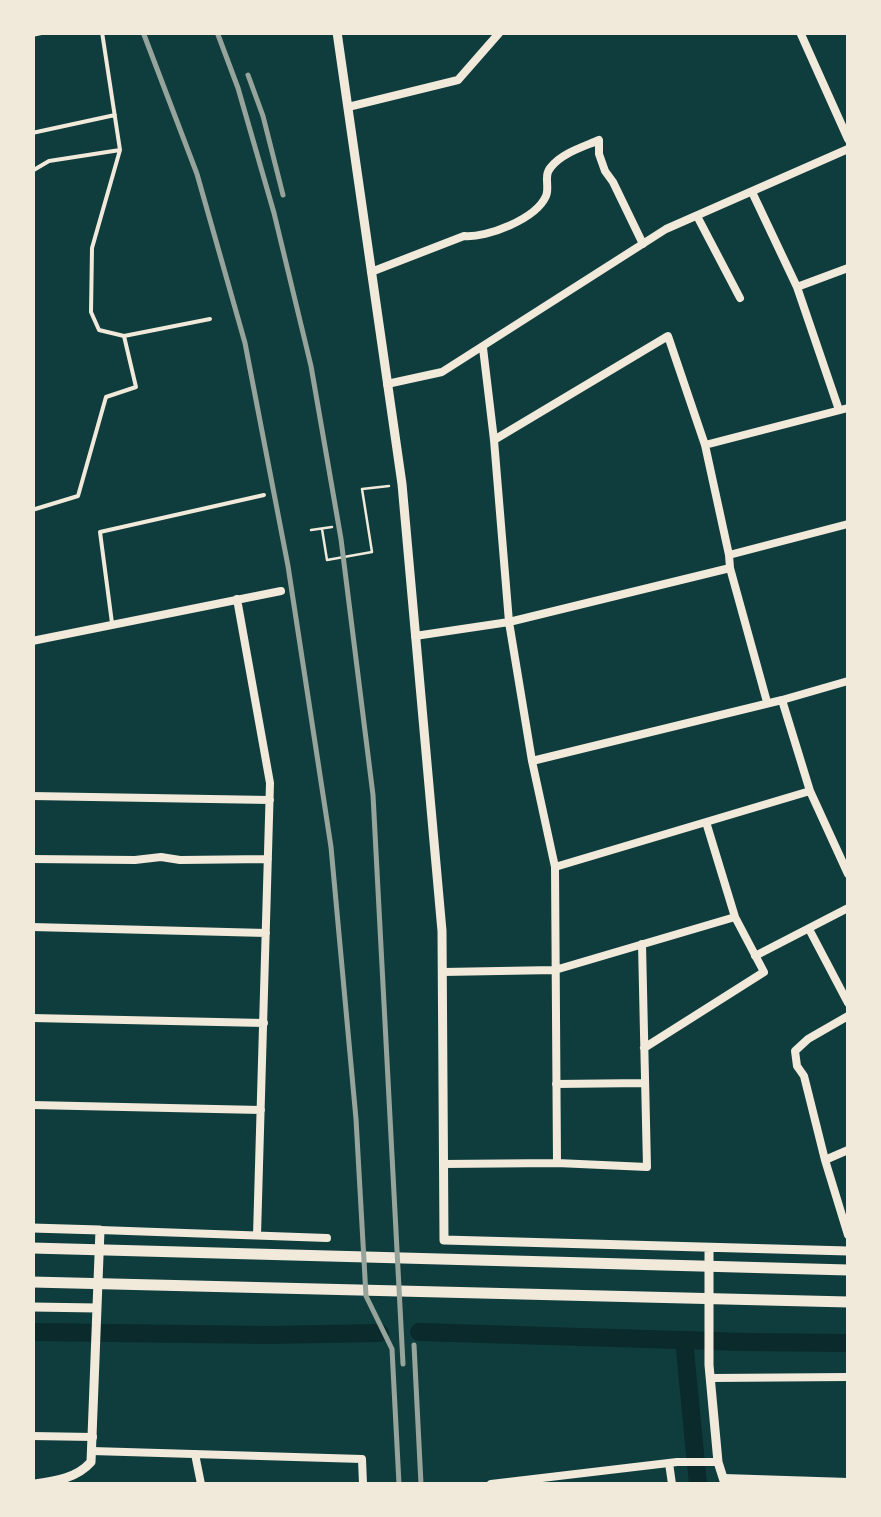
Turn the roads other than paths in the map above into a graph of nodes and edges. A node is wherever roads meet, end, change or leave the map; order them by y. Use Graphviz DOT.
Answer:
graph roads {
  1 [pos="46,32"];
  2 [pos="102,32"];
  3 [pos="337,32"];
  4 [pos="500,32"];
  5 [pos="800,32"];
  6 [pos="32,35"];
  7 [pos="348,106"];
  8 [pos="115,115"];
  9 [pos="32,133"];
  10 [pos="848,139"];
  11 [pos="120,150"];
  12 [pos="848,150"];
  13 [pos="32,170"];
  14 [pos="752,192"];
  15 [pos="697,216"];
  16 [pos="643,244"];
  17 [pos="848,268"];
  18 [pos="371,272"];
  19 [pos="797,287"];
  20 [pos="740,298"];
  21 [pos="210,319"];
  22 [pos="124,336"];
  23 [pos="483,348"];
  24 [pos="387,384"];
  25 [pos="844,409"];
  26 [pos="494,440"];
  27 [pos="705,444"];
  28 [pos="264,495"];
  29 [pos="32,510"];
  30 [pos="848,524"];
  31 [pos="729,555"];
  32 [pos="730,568"];
  33 [pos="281,590"];
  34 [pos="237,599"];
  35 [pos="509,622"];
  36 [pos="112,624"];
  37 [pos="416,636"];
  38 [pos="32,640"];
  39 [pos="848,681"];
  40 [pos="782,700"];
  41 [pos="767,702"];
  42 [pos="532,760"];
  43 [pos="810,791"];
  44 [pos="32,796"];
  45 [pos="270,800"];
  46 [pos="706,822"];
  47 [pos="32,860"];
  48 [pos="268,860"];
  49 [pos="555,867"];
  50 [pos="848,874"];
  51 [pos="848,908"];
  52 [pos="735,917"];
  53 [pos="32,927"];
  54 [pos="809,929"];
  55 [pos="266,933"];
  56 [pos="642,944"];
  57 [pos="756,956"];
  58 [pos="555,970"];
  59 [pos="442,972"];
  60 [pos="848,1003"];
  61 [pos="848,1016"];
  62 [pos="32,1018"];
  63 [pos="264,1023"];
  64 [pos="644,1048"];
  65 [pos="645,1083"];
  66 [pos="556,1084"];
  67 [pos="32,1105"];
  68 [pos="261,1110"];
  69 [pos="848,1150"];
  70 [pos="825,1160"];
  71 [pos="557,1163"];
  72 [pos="444,1164"];
  73 [pos="32,1228"];
  74 [pos="100,1230"];
  75 [pos="848,1235"];
  76 [pos="257,1236"];
  77 [pos="327,1238"];
  78 [pos="32,1248"];
  79 [pos="710,1249"];
  80 [pos="848,1251"];
  81 [pos="848,1270"];
  82 [pos="32,1282"];
  83 [pos="848,1302"];
  84 [pos="32,1307"];
  85 [pos="97,1312"];
  86 [pos="848,1377"];
  87 [pos="711,1378"];
  88 [pos="32,1436"];
  89 [pos="93,1437"];
  90 [pos="92,1451"];
  91 [pos="196,1454"];
  92 [pos="714,1462"];
  93 [pos="673,1463"];
  94 [pos="725,1481"];
  95 [pos="848,1482"];
  96 [pos="818,1483"];
  97 [pos="36,1484"];
  98 [pos="201,1484"];
  99 [pos="363,1484"];
  100 [pos="491,1484"];
  101 [pos="672,1484"];
  1 -- 6 [label="lane"];
  2 -- 8 [label="lane"];
  3 -- 7 [label="street"];
  4 -- 7 [label="street"];
  5 -- 10 [label="street"];
  7 -- 18 [label="street"];
  8 -- 9 [label="lane"];
  8 -- 11 [label="lane"];
  11 -- 13 [label="lane"];
  11 -- 22 [label="lane"];
  12 -- 14 [label="street"];
  14 -- 15 [label="street"];
  14 -- 19 [label="street"];
  15 -- 16 [label="street"];
  15 -- 20 [label="street"];
  16 -- 18 [label="street"];
  16 -- 23 [label="street"];
  17 -- 19 [label="street"];
  18 -- 24 [label="street"];
  19 -- 25 [label="street"];
  21 -- 22 [label="lane"];
  22 -- 29 [label="lane"];
  23 -- 24 [label="street"];
  23 -- 26 [label="street"];
  24 -- 37 [label="street"];
  25 -- 27 [label="street"];
  26 -- 27 [label="street"];
  26 -- 35 [label="street"];
  27 -- 31 [label="street"];
  28 -- 36 [label="lane"];
  30 -- 31 [label="street"];
  31 -- 32 [label="street"];
  32 -- 35 [label="street"];
  32 -- 41 [label="street"];
  33 -- 34 [label="street"];
  34 -- 36 [label="street"];
  34 -- 45 [label="street"];
  35 -- 37 [label="street"];
  35 -- 42 [label="street"];
  36 -- 38 [label="street"];
  37 -- 59 [label="street"];
  39 -- 40 [label="street"];
  40 -- 41 [label="street"];
  40 -- 43 [label="street"];
  41 -- 42 [label="street"];
  42 -- 49 [label="street"];
  43 -- 46 [label="street"];
  43 -- 50 [label="street"];
  44 -- 45 [label="street"];
  45 -- 48 [label="street"];
  46 -- 49 [label="street"];
  46 -- 52 [label="street"];
  47 -- 48 [label="street"];
  48 -- 55 [label="street"];
  49 -- 58 [label="street"];
  51 -- 54 [label="street"];
  52 -- 56 [label="street"];
  52 -- 57 [label="street"];
  53 -- 55 [label="street"];
  54 -- 57 [label="street"];
  54 -- 60 [label="street"];
  55 -- 63 [label="street"];
  56 -- 58 [label="street"];
  56 -- 64 [label="street"];
  57 -- 64 [label="street"];
  58 -- 59 [label="street"];
  58 -- 66 [label="street"];
  59 -- 72 [label="street"];
  61 -- 70 [label="street"];
  62 -- 63 [label="street"];
  63 -- 68 [label="street"];
  64 -- 65 [label="street"];
  65 -- 66 [label="street"];
  65 -- 71 [label="street"];
  66 -- 71 [label="street"];
  67 -- 68 [label="street"];
  68 -- 76 [label="street"];
  69 -- 70 [label="street"];
  70 -- 75 [label="street"];
  71 -- 72 [label="street"];
  72 -- 79 [label="street"];
  73 -- 74 [label="street"];
  74 -- 76 [label="street"];
  74 -- 85 [label="street"];
  76 -- 77 [label="street"];
  78 -- 81 [label="highway"];
  79 -- 80 [label="street"];
  79 -- 87 [label="street"];
  82 -- 83 [label="highway"];
  84 -- 85 [label="street"];
  85 -- 89 [label="street"];
  86 -- 87 [label="street"];
  87 -- 92 [label="street"];
  88 -- 89 [label="street"];
  89 -- 90 [label="street"];
  90 -- 91 [label="street"];
  90 -- 97 [label="street"];
  91 -- 98 [label="street"];
  91 -- 99 [label="street"];
  92 -- 93 [label="street"];
  92 -- 94 [label="street"];
  93 -- 100 [label="street"];
  93 -- 101 [label="street"];
  94 -- 96 [label="street"];
  95 -- 96 [label="street"];
}
